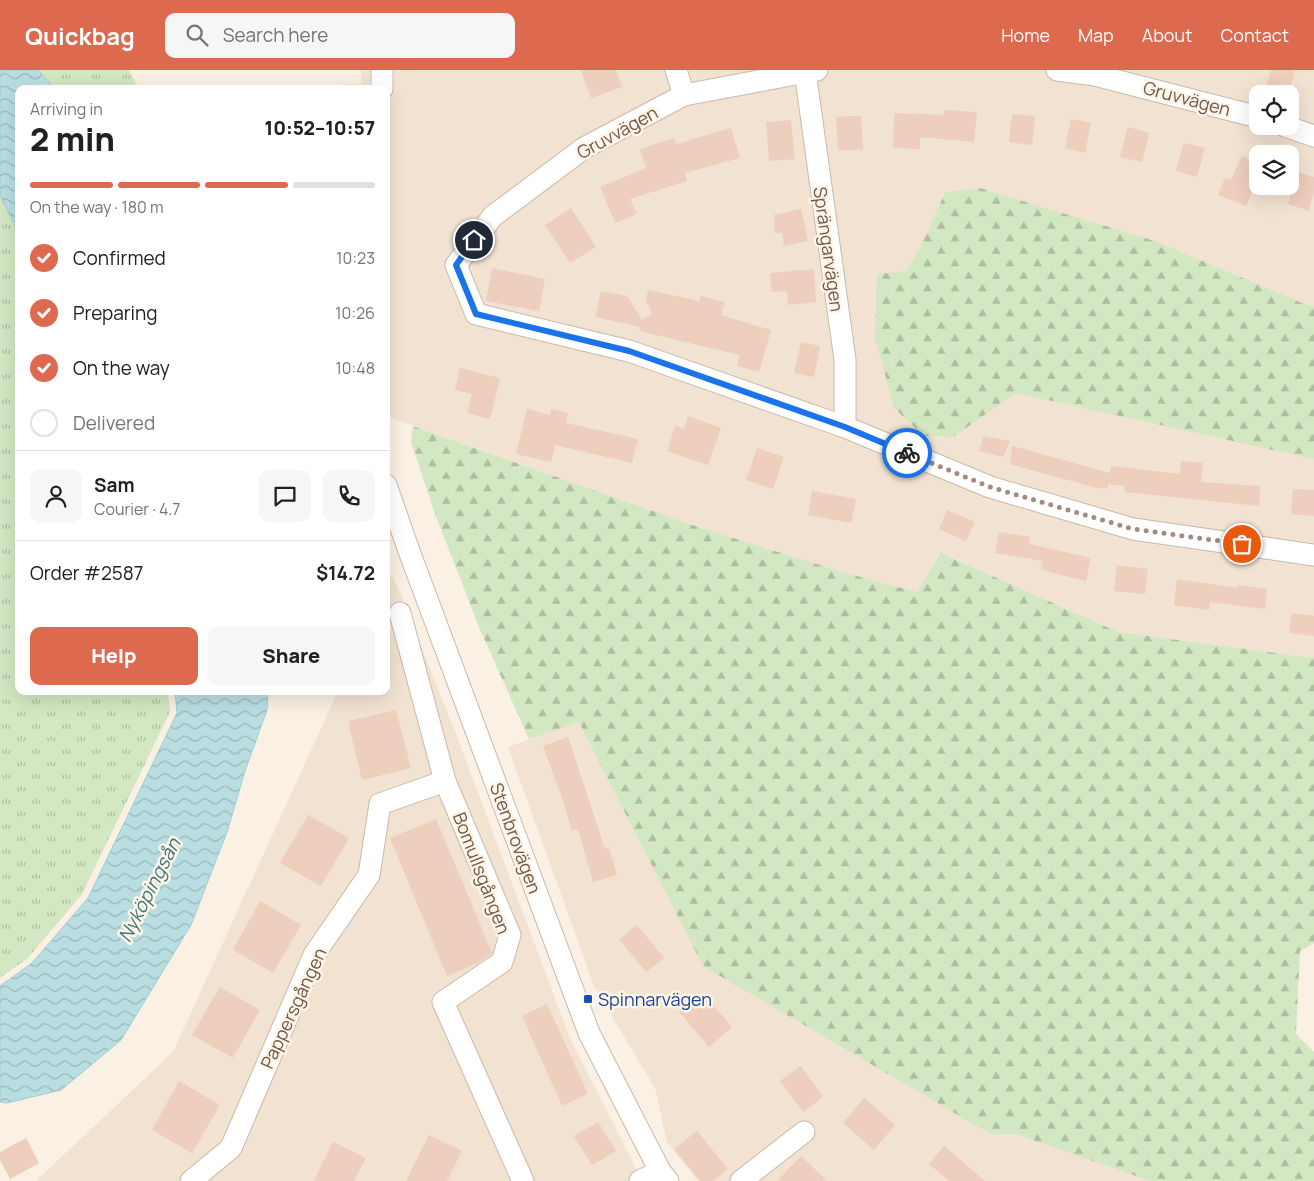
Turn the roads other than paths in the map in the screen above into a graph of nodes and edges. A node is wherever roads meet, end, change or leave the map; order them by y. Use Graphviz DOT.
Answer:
graph roads {
  1 [pos="382,70"];
  2 [pos="676,70"];
  3 [pos="1057,70"];
  4 [pos="811,71"];
  5 [pos="382,85"];
  6 [pos="684,95"];
  7 [pos="1249,115"];
  8 [pos="1299,131"];
  9 [pos="1314,136"];
  10 [pos="845,427"];
  11 [pos="390,496"];
  12 [pos="1314,555"];
  13 [pos="400,614"];
  14 [pos="446,781"];
  15 [pos="804,1132"];
  16 [pos="664,1176"];
  17 [pos="191,1181"];
  18 [pos="523,1181"];
  19 [pos="640,1181"];
  20 [pos="741,1181"];
  1 -- 5 [label="street"];
  2 -- 6 [label="street"];
  3 -- 7 [label="street, Gruvvägen"];
  4 -- 6 [label="street, Gruvvägen"];
  4 -- 10 [label="street, Sprängarvägen"];
  6 -- 10 [label="street, Gruvvägen"];
  8 -- 9 [label="street"];
  10 -- 12 [label="street"];
  11 -- 16 [label="street, Stenbrovägen"];
  13 -- 14 [label="street, Bomullsgången"];
  14 -- 17 [label="street, Pappersgången"];
  14 -- 18 [label="street, Bomullsgången"];
  15 -- 20 [label="street"];
  16 -- 19 [label="street"];
}
